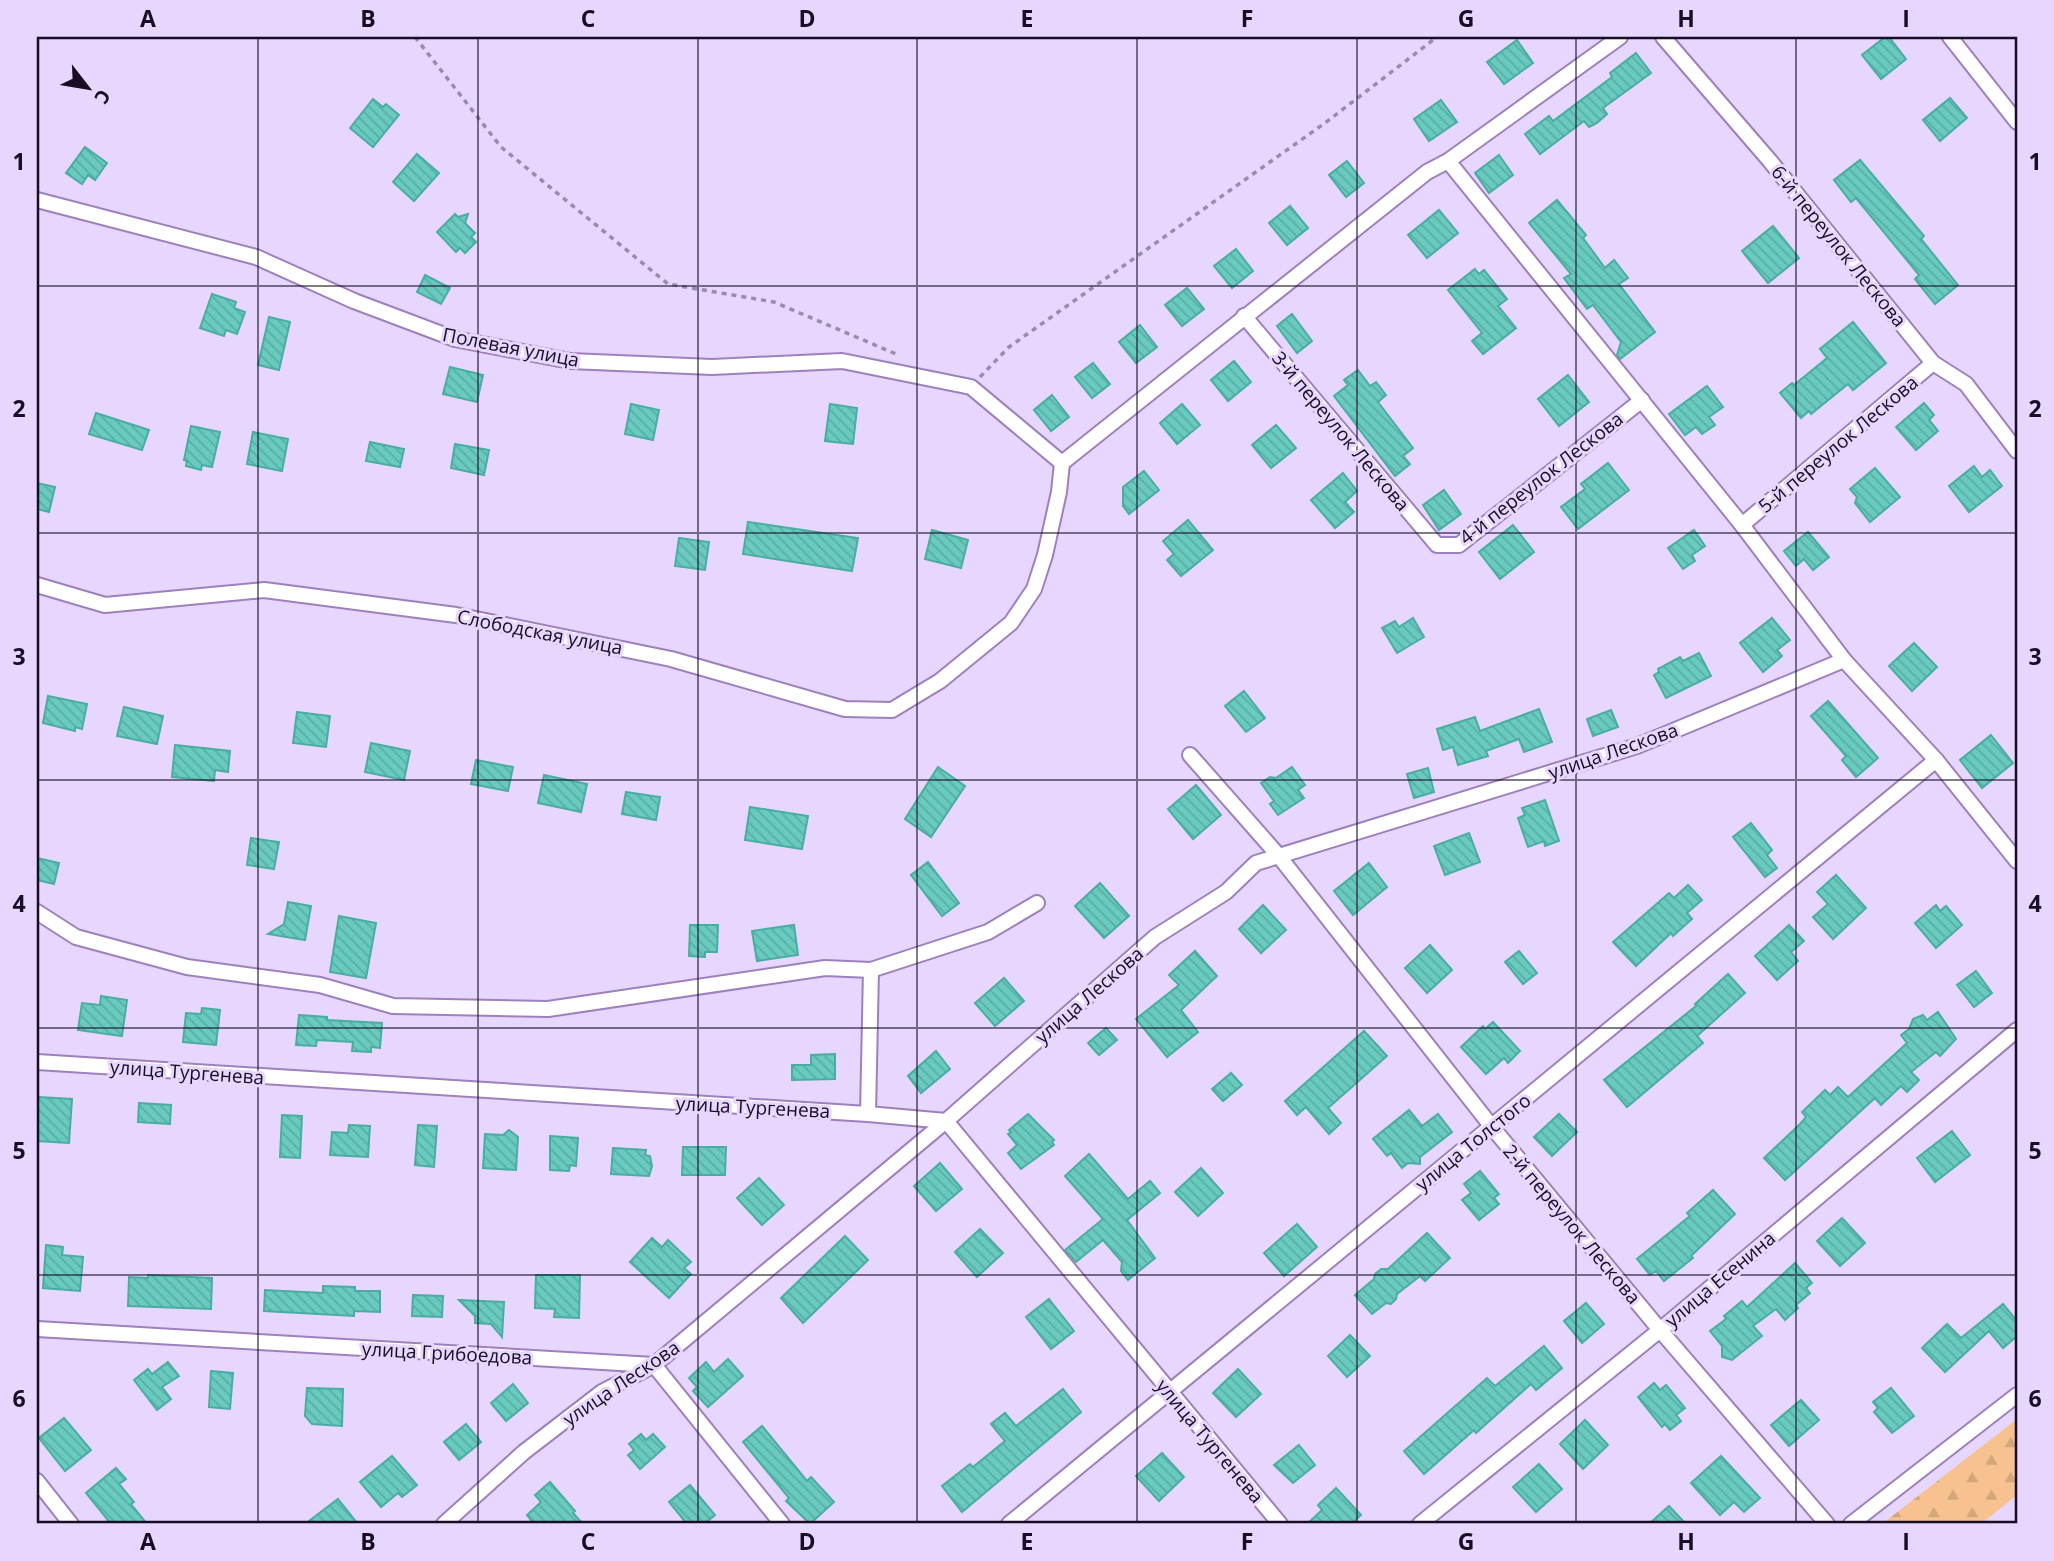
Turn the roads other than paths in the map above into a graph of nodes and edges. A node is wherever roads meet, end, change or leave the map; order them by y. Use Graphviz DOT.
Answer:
graph roads {
  1 [pos="1620,37"];
  2 [pos="1663,37"];
  3 [pos="1950,37"];
  4 [pos="2017,122"];
  5 [pos="1448,161"];
  6 [pos="37,200"];
  7 [pos="1244,316"];
  8 [pos="1933,363"];
  9 [pos="1642,400"];
  10 [pos="2017,451"];
  11 [pos="1062,463"];
  12 [pos="1742,525"];
  13 [pos="1437,545"];
  14 [pos="37,584"];
  15 [pos="1844,660"];
  16 [pos="1190,755"];
  17 [pos="1937,760"];
  18 [pos="1279,855"];
  19 [pos="2017,861"];
  20 [pos="1037,903"];
  21 [pos="37,912"];
  22 [pos="872,970"];
  23 [pos="2017,1030"];
  24 [pos="37,1062"];
  25 [pos="868,1114"];
  26 [pos="946,1121"];
  27 [pos="1492,1127"];
  28 [pos="37,1329"];
  29 [pos="1660,1330"];
  30 [pos="654,1365"];
  31 [pos="1169,1392"];
  32 [pos="2017,1395"];
  33 [pos="37,1481"];
  34 [pos="71,1524"];
  35 [pos="444,1524"];
  36 [pos="782,1524"];
  37 [pos="1009,1524"];
  38 [pos="1280,1524"];
  39 [pos="1420,1524"];
  40 [pos="1827,1524"];
  41 [pos="1851,1524"];
  1 -- 5 [label="street"];
  2 -- 8 [label="street, 6-й переулок Лескова"];
  3 -- 4 [label="street"];
  5 -- 7 [label="street"];
  5 -- 9 [label="street"];
  6 -- 11 [label="street, Полевая улица"];
  7 -- 11 [label="street"];
  7 -- 13 [label="street, 3-й переулок Лескова"];
  8 -- 10 [label="street, 6-й переулок Лескова"];
  8 -- 12 [label="street, 5-й переулок Лескова"];
  9 -- 12 [label="street"];
  9 -- 13 [label="street, 4-й переулок Лескова"];
  11 -- 14 [label="street, Слободская улица"];
  12 -- 15 [label="street"];
  15 -- 17 [label="street"];
  15 -- 18 [label="street, улица Лескова"];
  16 -- 18 [label="street, 2-й переулок Лескова"];
  17 -- 19 [label="street"];
  17 -- 27 [label="street, улица Толстого"];
  18 -- 26 [label="street, улица Лескова"];
  18 -- 27 [label="street, 2-й переулок Лескова"];
  20 -- 22 [label="street"];
  21 -- 22 [label="street"];
  22 -- 25 [label="street"];
  23 -- 29 [label="street, улица Есенина"];
  24 -- 25 [label="street, улица Тургенева"];
  25 -- 26 [label="street, улица Тургенева"];
  26 -- 30 [label="street, улица Лескова"];
  26 -- 31 [label="street, улица Тургенева"];
  27 -- 29 [label="street, 2-й переулок Лескова"];
  27 -- 31 [label="street, улица Толстого"];
  28 -- 30 [label="street, улица Грибоедова"];
  29 -- 39 [label="street, улица Есенина"];
  29 -- 40 [label="street, 2-й переулок Лескова"];
  30 -- 35 [label="street, улица Лескова"];
  30 -- 36 [label="street"];
  31 -- 37 [label="street, улица Толстого"];
  31 -- 38 [label="street, улица Тургенева"];
  32 -- 41 [label="street"];
  33 -- 34 [label="street"];
}
